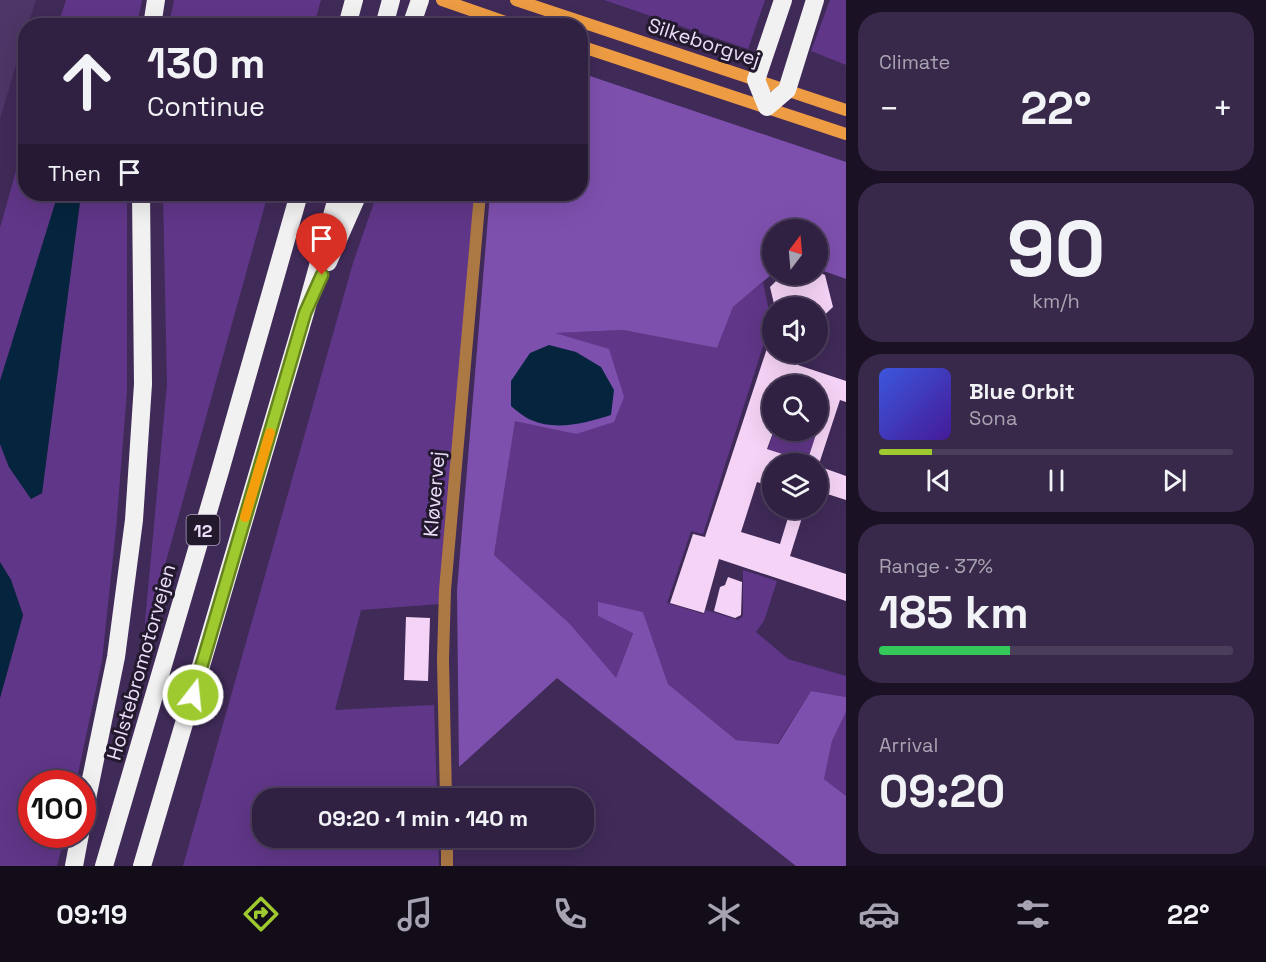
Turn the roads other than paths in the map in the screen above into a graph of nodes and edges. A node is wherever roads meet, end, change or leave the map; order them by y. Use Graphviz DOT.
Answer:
graph roads {
  1 [pos="156,0"];
  2 [pos="354,0"];
  3 [pos="391,0"];
  4 [pos="420,0"];
  5 [pos="442,0"];
  6 [pos="516,0"];
  7 [pos="783,0"];
  8 [pos="815,0"];
  9 [pos="153,18"];
  10 [pos="349,18"];
  11 [pos="386,18"];
  12 [pos="414,18"];
  13 [pos="495,18"];
  14 [pos="570,18"];
  15 [pos="588,24"];
  16 [pos="588,49"];
  17 [pos="756,80"];
  18 [pos="787,90"];
  19 [pos="767,107"];
  20 [pos="846,110"];
  21 [pos="846,134"];
  22 [pos="141,201"];
  23 [pos="297,201"];
  24 [pos="336,201"];
  25 [pos="355,201"];
  26 [pos="479,201"];
  27 [pos="305,313"];
  28 [pos="93,770"];
  29 [pos="446,788"];
  30 [pos="160,807"];
  31 [pos="77,848"];
  32 [pos="447,848"];
  33 [pos="74,866"];
  34 [pos="104,866"];
  35 [pos="142,866"];
  36 [pos="151,866"];
  37 [pos="447,866"];
  1 -- 9 [label="highway"];
  2 -- 10 [label="highway"];
  3 -- 11 [label="highway"];
  4 -- 12 [label="highway"];
  5 -- 13 [label="main road"];
  6 -- 14 [label="main road, Silkeborgvej"];
  7 -- 17 [label="highway"];
  8 -- 18 [label="highway"];
  15 -- 17 [label="main road, Silkeborgvej"];
  16 -- 19 [label="main road"];
  17 -- 18 [label="main road, Silkeborgvej"];
  17 -- 19 [label="highway"];
  18 -- 19 [label="highway"];
  18 -- 20 [label="main road, Silkeborgvej"];
  19 -- 21 [label="main road"];
  22 -- 28 [label="highway"];
  23 -- 34 [label="highway, Holstebromotorvejen / 12"];
  24 -- 27 [label="highway, 12"];
  25 -- 27 [label="highway"];
  26 -- 29 [label="street, Kløvervej"];
  27 -- 30 [label="highway, 12"];
  30 -- 35 [label="highway, 12"];
  30 -- 36 [label="highway"];
  31 -- 33 [label="highway"];
  32 -- 37 [label="street"];
}
